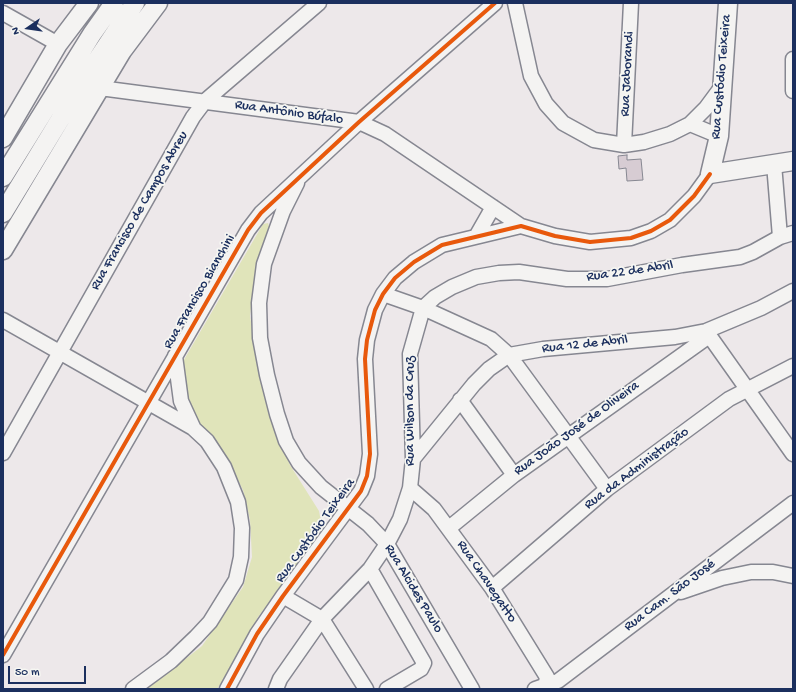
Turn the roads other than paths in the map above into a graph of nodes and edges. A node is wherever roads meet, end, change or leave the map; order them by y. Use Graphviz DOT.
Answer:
graph roads {
  1 [pos="89,3"];
  2 [pos="114,3"];
  3 [pos="135,3"];
  4 [pos="158,3"];
  5 [pos="319,3"];
  6 [pos="495,3"];
  7 [pos="515,3"];
  8 [pos="632,3"];
  9 [pos="728,3"];
  10 [pos="3,13"];
  11 [pos="58,44"];
  12 [pos="793,60"];
  13 [pos="723,85"];
  14 [pos="100,88"];
  15 [pos="793,91"];
  16 [pos="205,101"];
  17 [pos="359,122"];
  18 [pos="690,124"];
  19 [pos="719,136"];
  20 [pos="3,138"];
  21 [pos="624,145"];
  22 [pos="793,161"];
  23 [pos="774,164"];
  24 [pos="302,173"];
  25 [pos="710,174"];
  26 [pos="3,177"];
  27 [pos="493,207"];
  28 [pos="3,213"];
  29 [pos="521,226"];
  30 [pos="477,235"];
  31 [pos="787,235"];
  32 [pos="3,250"];
  33 [pos="793,290"];
  34 [pos="383,294"];
  35 [pos="423,308"];
  36 [pos="6,327"];
  37 [pos="707,333"];
  38 [pos="59,352"];
  39 [pos="509,355"];
  40 [pos="175,356"];
  41 [pos="793,366"];
  42 [pos="746,389"];
  43 [pos="460,400"];
  44 [pos="149,402"];
  45 [pos="193,428"];
  46 [pos="568,436"];
  47 [pos="789,440"];
  48 [pos="3,453"];
  49 [pos="793,454"];
  50 [pos="413,459"];
  51 [pos="514,475"];
  52 [pos="410,488"];
  53 [pos="607,489"];
  54 [pos="793,503"];
  55 [pos="348,509"];
  56 [pos="450,528"];
  57 [pos="387,544"];
  58 [pos="719,559"];
  59 [pos="370,569"];
  60 [pos="727,576"];
  61 [pos="793,576"];
  62 [pos="492,588"];
  63 [pos="283,596"];
  64 [pos="669,596"];
  65 [pos="322,619"];
  66 [pos="3,655"];
  67 [pos="281,686"];
  68 [pos="542,688"];
  69 [pos="132,689"];
  70 [pos="227,689"];
  71 [pos="366,689"];
  72 [pos="387,689"];
  73 [pos="472,689"];
  1 -- 11 [label="main road"];
  2 -- 26 [label="main road"];
  3 -- 28 [label="main road"];
  4 -- 14 [label="main road"];
  5 -- 16 [label="street, Rua Francisco de Campos Abreu"];
  6 -- 17 [label="street, Rua Francisco Bianchini"];
  7 -- 21 [label="street"];
  8 -- 21 [label="street, Rua Jaborandi"];
  9 -- 13 [label="main road, Rua Custódio Teixeira"];
  10 -- 11 [label="street"];
  11 -- 20 [label="main road"];
  12 -- 15 [label="street"];
  13 -- 18 [label="street"];
  13 -- 19 [label="main road, Rua Custódio Teixeira"];
  14 -- 16 [label="street, Rua Antônio Búfalo"];
  14 -- 32 [label="main road"];
  16 -- 17 [label="street, Rua Antônio Búfalo"];
  16 -- 38 [label="street, Rua Francisco de Campos Abreu"];
  17 -- 24 [label="street, Rua Francisco Bianchini"];
  17 -- 27 [label="street, Rua Antônio Búfalo"];
  18 -- 19 [label="street"];
  18 -- 21 [label="street"];
  19 -- 25 [label="main road, Rua Custódio Teixeira"];
  22 -- 23 [label="main road"];
  23 -- 25 [label="main road"];
  23 -- 31 [label="street"];
  24 -- 40 [label="street, Rua Francisco Bianchini"];
  24 -- 55 [label="street, Rua Alcides Paulo"];
  25 -- 29 [label="street, Rua Custódio Teixeira"];
  27 -- 29 [label="street, Rua Antônio Búfalo"];
  27 -- 30 [label="street"];
  29 -- 30 [label="street, Rua Custódio Teixeira"];
  30 -- 34 [label="street, Rua Custódio Teixeira"];
  31 -- 35 [label="street, Rua 22 de Abril"];
  33 -- 37 [label="street, Rua 12 de Abril"];
  34 -- 35 [label="street"];
  34 -- 55 [label="street, Rua Custódio Teixeira"];
  35 -- 39 [label="street"];
  35 -- 50 [label="street, Rua Wilson da Cruz"];
  36 -- 38 [label="street"];
  37 -- 39 [label="street, Rua 12 de Abril"];
  37 -- 42 [label="street"];
  37 -- 46 [label="street, Rua João José de Oliveira"];
  38 -- 44 [label="street"];
  38 -- 48 [label="street, Rua Francisco de Campos Abreu"];
  39 -- 43 [label="street, Rua 12 de Abril"];
  39 -- 46 [label="street"];
  40 -- 44 [label="street, Rua Francisco Bianchini"];
  40 -- 45 [label="street"];
  41 -- 42 [label="street, Rua da Administração"];
  42 -- 47 [label="street"];
  42 -- 53 [label="street, Rua da Administração"];
  43 -- 50 [label="street, Rua 12 de Abril"];
  43 -- 51 [label="street"];
  44 -- 45 [label="street"];
  44 -- 66 [label="street, Rua Francisco Bianchini"];
  45 -- 69 [label="street"];
  46 -- 51 [label="street, Rua João José de Oliveira"];
  46 -- 53 [label="street"];
  47 -- 49 [label="street"];
  50 -- 52 [label="street, Rua Wilson da Cruz"];
  51 -- 56 [label="street, Rua João José de Oliveira"];
  52 -- 56 [label="street, Rua Chavegatto"];
  52 -- 57 [label="street, Rua Wilson da Cruz"];
  53 -- 62 [label="street, Rua da Administração"];
  54 -- 58 [label="street, Rua Cam. São José"];
  55 -- 57 [label="street, Rua Alcides Paulo"];
  55 -- 63 [label="street, Rua Custódio Teixeira"];
  56 -- 62 [label="street, Rua Chavegatto"];
  57 -- 59 [label="street, Rua Wilson da Cruz"];
  57 -- 73 [label="street, Rua Alcides Paulo"];
  58 -- 60 [label="street"];
  58 -- 64 [label="street, Rua Cam. São José"];
  59 -- 65 [label="street, Rua Wilson da Cruz"];
  59 -- 72 [label="street"];
  60 -- 61 [label="street"];
  60 -- 64 [label="street"];
  62 -- 68 [label="street, Rua Chavegatto"];
  63 -- 65 [label="street"];
  63 -- 70 [label="street, Rua Custódio Teixeira"];
  64 -- 68 [label="street, Rua Cam. São José"];
  65 -- 67 [label="street, Rua Wilson da Cruz"];
  65 -- 71 [label="street"];
}
